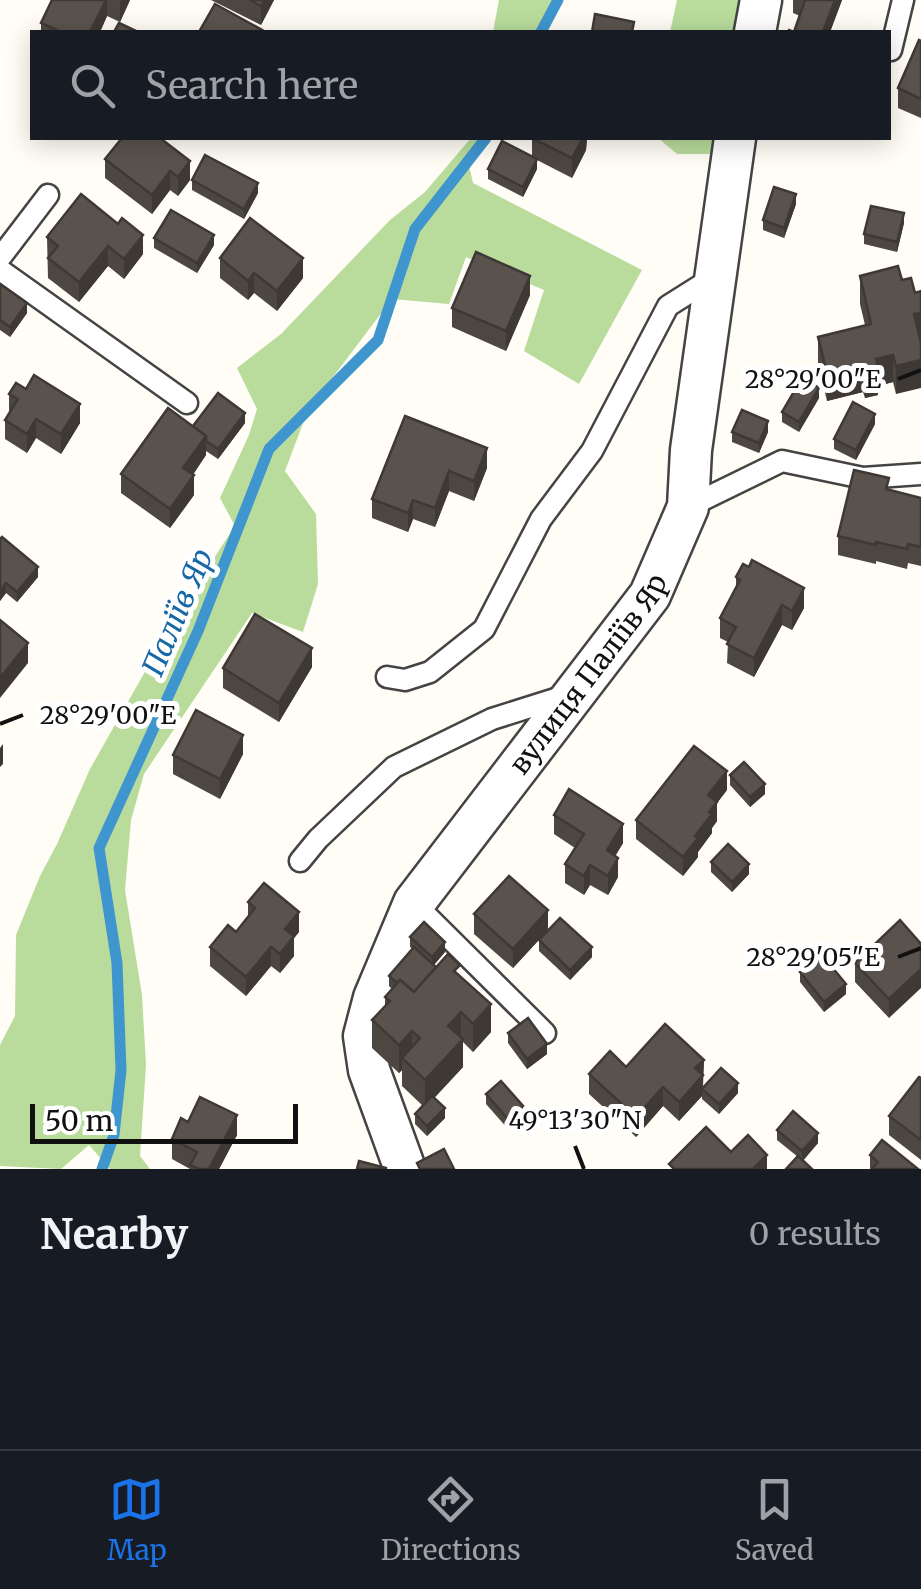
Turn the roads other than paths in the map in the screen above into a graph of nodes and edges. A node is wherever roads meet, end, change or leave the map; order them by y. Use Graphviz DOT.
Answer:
graph roads {
  1 [pos="761,0"];
  2 [pos="903,0"];
  3 [pos="755,30"];
  4 [pos="891,46"];
  5 [pos="735,140"];
  6 [pos="48,195"];
  7 [pos="0,258"];
  8 [pos="0,270"];
  9 [pos="714,277"];
  10 [pos="187,403"];
  11 [pos="921,474"];
  12 [pos="688,507"];
  13 [pos="387,677"];
  14 [pos="575,692"];
  15 [pos="300,861"];
  16 [pos="414,903"];
  17 [pos="545,1033"];
  18 [pos="404,1169"];
  1 -- 3 [label="street"];
  2 -- 4 [label="lane"];
  5 -- 9 [label="street, вулиця Паліїв Яр"];
  6 -- 7 [label="lane"];
  8 -- 10 [label="lane"];
  9 -- 12 [label="street, вулиця Паліїв Яр"];
  9 -- 13 [label="lane"];
  11 -- 12 [label="lane"];
  12 -- 14 [label="street, вулиця Паліїв Яр"];
  14 -- 15 [label="lane"];
  14 -- 16 [label="street, вулиця Паліїв Яр"];
  16 -- 17 [label="lane"];
  16 -- 18 [label="street, вулиця Паліїв Яр"];
}
